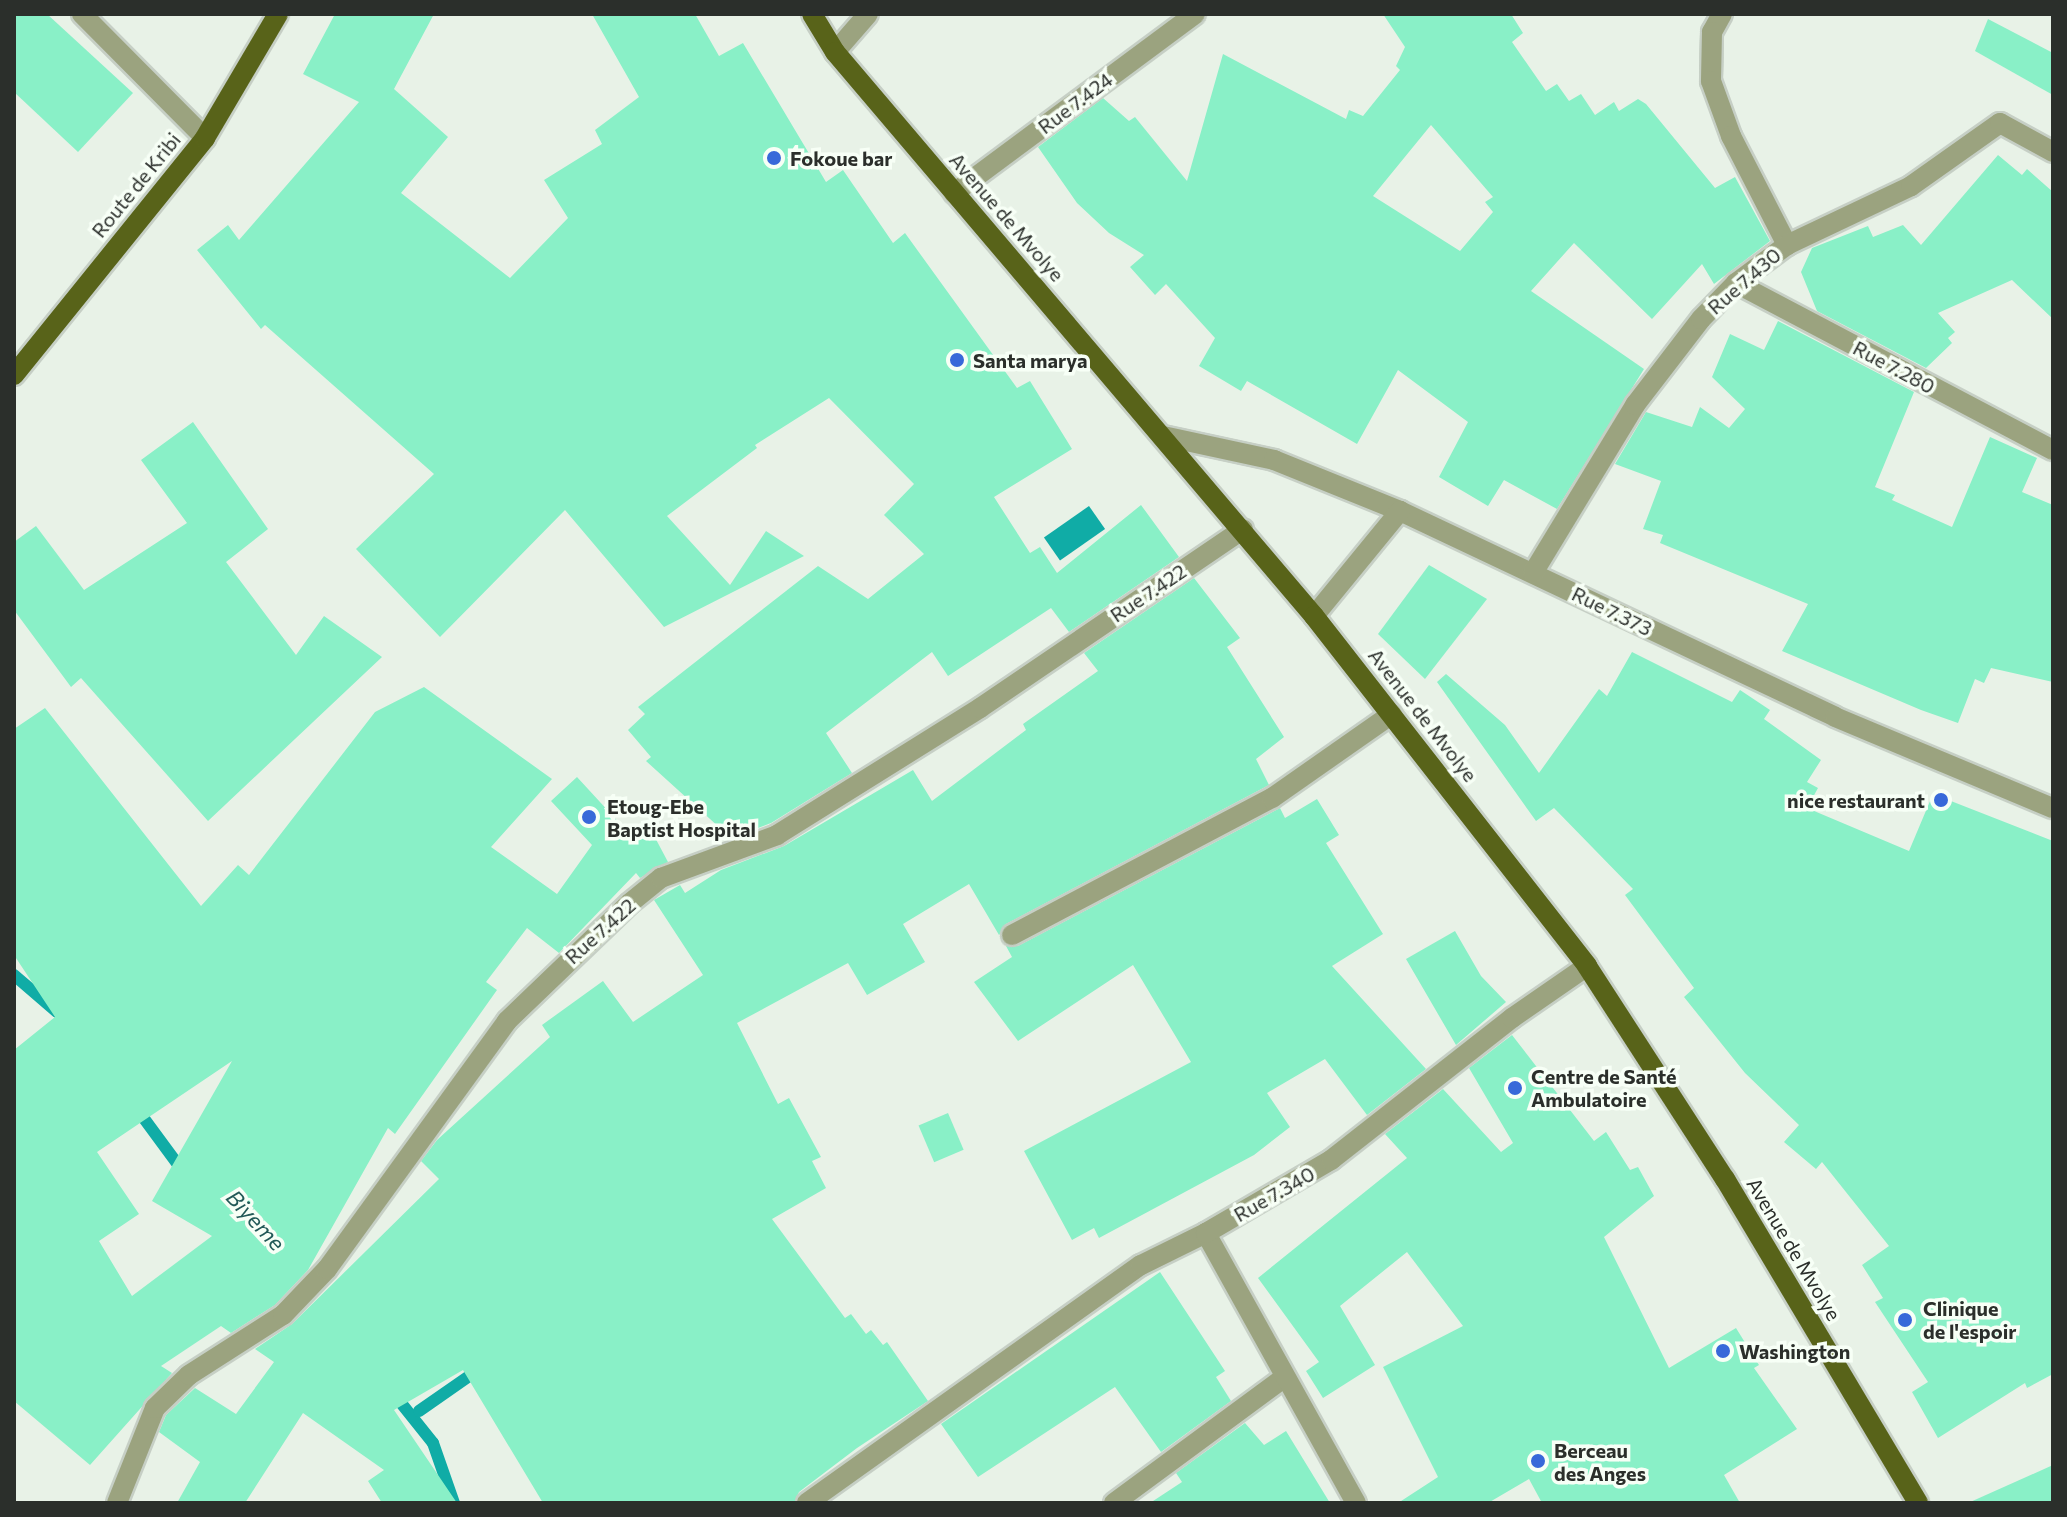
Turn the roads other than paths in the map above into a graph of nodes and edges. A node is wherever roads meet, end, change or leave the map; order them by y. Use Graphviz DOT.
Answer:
graph roads {
  1 [pos="82,14"];
  2 [pos="278,14"];
  3 [pos="812,14"];
  4 [pos="868,14"];
  5 [pos="1195,14"];
  6 [pos="1722,14"];
  7 [pos="835,52"];
  8 [pos="205,138"];
  9 [pos="2053,152"];
  10 [pos="954,193"];
  11 [pos="1787,245"];
  12 [pos="1736,283"];
  13 [pos="14,375"];
  14 [pos="1163,436"];
  15 [pos="2053,450"];
  16 [pos="1400,511"];
  17 [pos="1243,529"];
  18 [pos="1533,573"];
  19 [pos="1314,616"];
  20 [pos="1392,714"];
  21 [pos="2053,808"];
  22 [pos="1012,935"];
  23 [pos="1587,966"];
  24 [pos="1206,1233"];
  25 [pos="1285,1377"];
  26 [pos="117,1503"];
  27 [pos="807,1503"];
  28 [pos="1114,1503"];
  29 [pos="1356,1503"];
  30 [pos="1918,1503"];
  1 -- 8 [label="street"];
  2 -- 8 [label="main road, Route de Kribi"];
  3 -- 7 [label="main road, Avenue de Mvolye"];
  4 -- 7 [label="street"];
  5 -- 10 [label="street, Rue 7.424"];
  6 -- 11 [label="street"];
  7 -- 10 [label="main road, Avenue de Mvolye"];
  8 -- 13 [label="main road, Route de Kribi"];
  9 -- 11 [label="street, Rue 7.430"];
  10 -- 14 [label="main road, Avenue de Mvolye"];
  11 -- 12 [label="street, Rue 7.430"];
  12 -- 15 [label="street, Rue 7.280"];
  12 -- 18 [label="street, Rue 7.430"];
  14 -- 16 [label="street, Rue 7.373"];
  14 -- 17 [label="main road, Avenue de Mvolye"];
  16 -- 18 [label="street, Rue 7.373"];
  16 -- 19 [label="street"];
  17 -- 19 [label="main road, Avenue de Mvolye"];
  17 -- 26 [label="street, Rue 7.422"];
  18 -- 21 [label="street, Rue 7.373"];
  19 -- 20 [label="main road, Avenue de Mvolye"];
  20 -- 22 [label="street"];
  20 -- 23 [label="main road, Avenue de Mvolye"];
  23 -- 24 [label="street, Rue 7.340"];
  23 -- 30 [label="main road, Avenue de Mvolye"];
  24 -- 25 [label="street"];
  24 -- 27 [label="street, Rue 7.340"];
  25 -- 28 [label="street"];
  25 -- 29 [label="street"];
}
